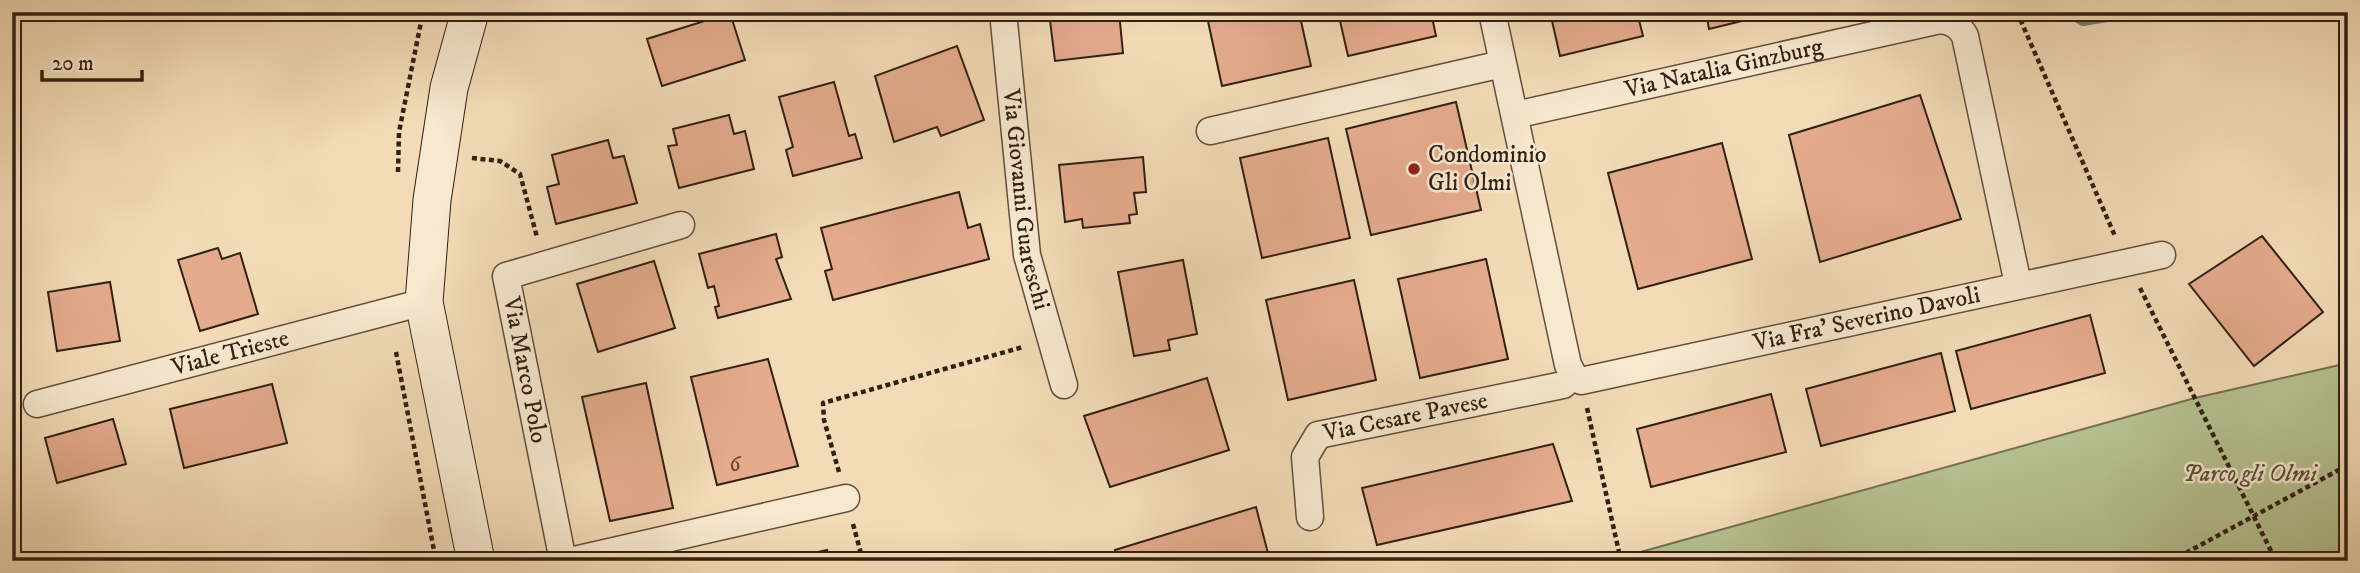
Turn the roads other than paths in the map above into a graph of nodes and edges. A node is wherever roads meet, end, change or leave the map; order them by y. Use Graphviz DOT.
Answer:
graph roads {
  1 [pos="470,12"];
  2 [pos="1003,12"];
  3 [pos="1492,12"];
  4 [pos="1502,64"];
  5 [pos="1515,116"];
  6 [pos="1210,131"];
  7 [pos="681,225"];
  8 [pos="2162,255"];
  9 [pos="2018,284"];
  10 [pos="424,302"];
  11 [pos="1577,379"];
  12 [pos="1063,385"];
  13 [pos="37,404"];
  14 [pos="846,498"];
  15 [pos="1310,517"];
  16 [pos="476,561"];
  17 [pos="563,561"];
  18 [pos="570,561"];
  1 -- 10 [label="main road"];
  2 -- 12 [label="street, Via Giovanni Guareschi"];
  3 -- 4 [label="street"];
  4 -- 5 [label="street"];
  4 -- 6 [label="street"];
  5 -- 9 [label="street, Via Natalia Ginzburg"];
  5 -- 11 [label="street"];
  7 -- 17 [label="street, Via Marco Polo"];
  8 -- 9 [label="street, Via Fra' Severino Davoli"];
  9 -- 11 [label="street, Via Fra' Severino Davoli"];
  10 -- 13 [label="street, Viale Trieste"];
  10 -- 16 [label="main road"];
  11 -- 15 [label="street, Via Cesare Pavese"];
  14 -- 18 [label="street"];
}
